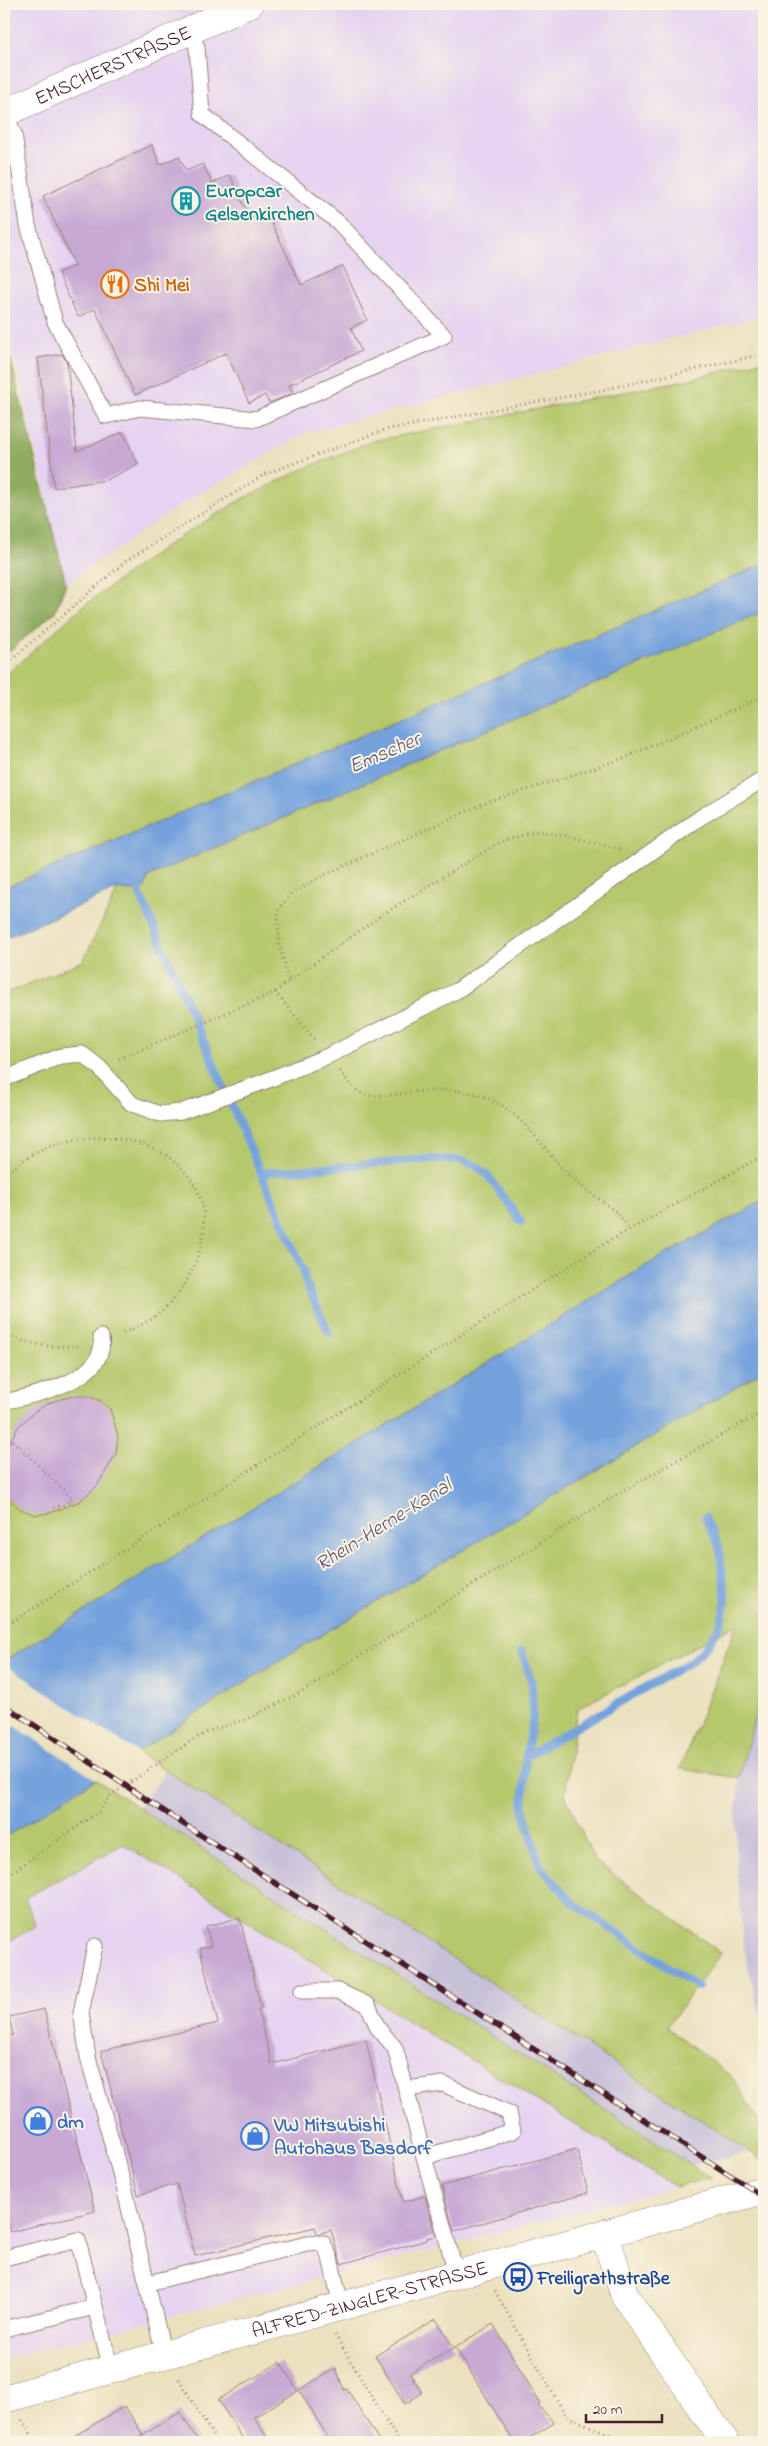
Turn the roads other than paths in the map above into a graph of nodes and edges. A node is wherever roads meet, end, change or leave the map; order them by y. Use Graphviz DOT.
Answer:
graph roads {
  1 [pos="249,4"];
  2 [pos="189,30"];
  3 [pos="4,113"];
  4 [pos="764,779"];
  5 [pos="4,1079"];
  6 [pos="101,1337"];
  7 [pos="4,1402"];
  8 [pos="95,1946"];
  9 [pos="302,1991"];
  10 [pos="406,2089"];
  11 [pos="424,2157"];
  12 [pos="764,2190"];
  13 [pos="604,2233"];
  14 [pos="4,2258"];
  15 [pos="468,2270"];
  16 [pos="148,2283"];
  17 [pos="95,2306"];
  18 [pos="331,2308"];
  19 [pos="4,2329"];
  20 [pos="164,2355"];
  21 [pos="111,2369"];
  22 [pos="4,2399"];
  23 [pos="725,2442"];
  1 -- 2 [label="street, EMSCHERSTRASSE"];
  2 -- 3 [label="street, EMSCHERSTRASSE"];
  2 -- 3 [label="lane"];
  4 -- 5 [label="lane"];
  6 -- 7 [label="lane"];
  8 -- 16 [label="lane"];
  9 -- 10 [label="lane"];
  10 -- 11 [label="lane"];
  10 -- 11 [label="lane"];
  11 -- 15 [label="lane"];
  12 -- 13 [label="street, ALFRED-ZINGLER-STRASSE"];
  13 -- 15 [label="street, ALFRED-ZINGLER-STRASSE"];
  13 -- 23 [label="street"];
  14 -- 17 [label="lane"];
  15 -- 18 [label="street, ALFRED-ZINGLER-STRASSE"];
  16 -- 18 [label="lane"];
  16 -- 20 [label="lane"];
  17 -- 19 [label="lane"];
  17 -- 21 [label="lane"];
  18 -- 20 [label="street, ALFRED-ZINGLER-STRASSE"];
  20 -- 21 [label="street, ALFRED-ZINGLER-STRASSE"];
  21 -- 22 [label="street, ALFRED-ZINGLER-STRASSE"];
}
